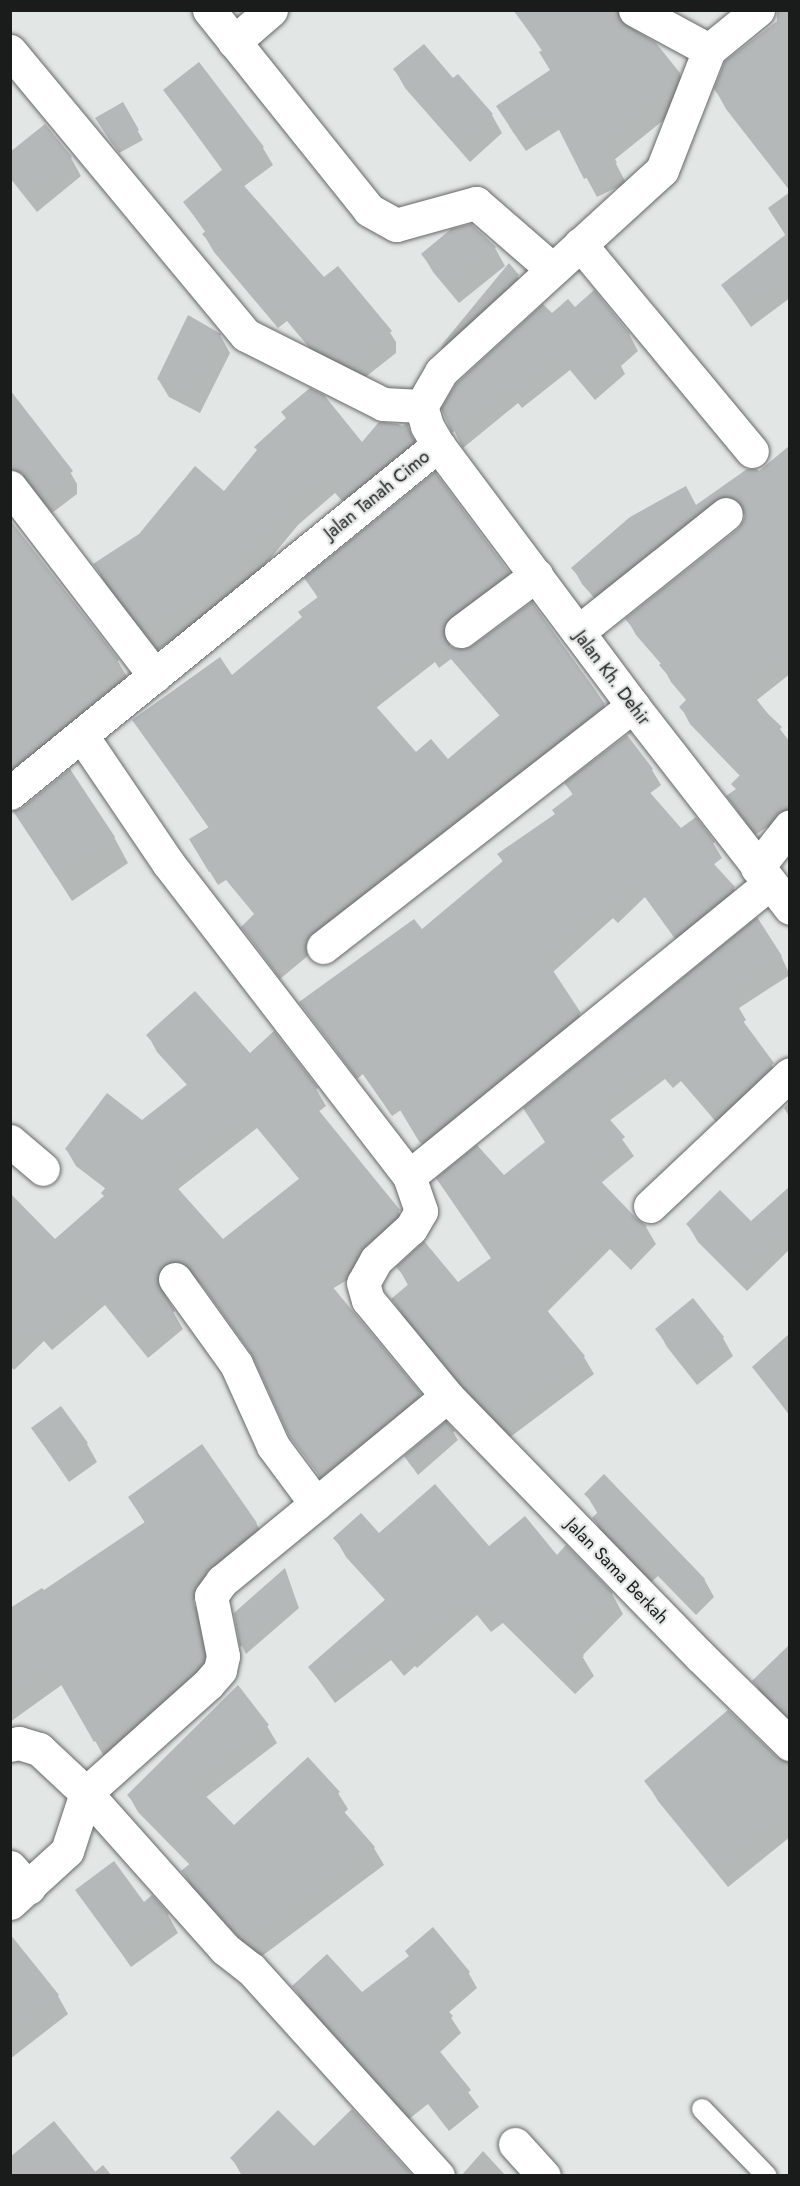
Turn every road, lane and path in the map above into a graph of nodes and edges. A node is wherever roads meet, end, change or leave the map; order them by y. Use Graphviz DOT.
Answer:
graph roads {
  1 [pos="209,10"];
  2 [pos="271,10"];
  3 [pos="635,10"];
  4 [pos="758,10"];
  5 [pos="234,42"];
  6 [pos="709,50"];
  7 [pos="10,51"];
  8 [pos="580,244"];
  9 [pos="552,269"];
  10 [pos="421,406"];
  11 [pos="438,445"];
  12 [pos="752,451"];
  13 [pos="10,487"];
  14 [pos="726,514"];
  15 [pos="536,575"];
  16 [pos="461,631"];
  17 [pos="578,632"];
  18 [pos="155,676"];
  19 [pos="633,706"];
  20 [pos="82,736"];
  21 [pos="15,780"];
  22 [pos="789,826"];
  23 [pos="763,875"];
  24 [pos="789,908"];
  25 [pos="323,947"];
  26 [pos="789,1074"];
  27 [pos="10,1142"];
  28 [pos="43,1169"];
  29 [pos="409,1176"];
  30 [pos="650,1206"];
  31 [pos="175,1279"];
  32 [pos="447,1396"];
  33 [pos="316,1504"];
  34 [pos="789,1744"];
  35 [pos="10,1745"];
  36 [pos="86,1793"];
  37 [pos="17,1886"];
  38 [pos="702,2109"];
  39 [pos="515,2144"];
  40 [pos="438,2175"];
  41 [pos="544,2175"];
  42 [pos="767,2175"];
  1 -- 5 [label="street"];
  2 -- 5 [label="street"];
  3 -- 6 [label="street"];
  4 -- 6 [label="street"];
  5 -- 9 [label="street"];
  6 -- 8 [label="street"];
  7 -- 10 [label="street"];
  8 -- 9 [label="street"];
  8 -- 12 [label="street"];
  9 -- 10 [label="street"];
  10 -- 11 [label="street, Jalan Tanah Cimo"];
  11 -- 15 [label="street, Jalan Kh. Dehir"];
  11 -- 18 [label="street, Jalan Tanah Cimo"];
  13 -- 18 [label="street"];
  14 -- 17 [label="street"];
  15 -- 16 [label="street"];
  15 -- 17 [label="street, Jalan Kh. Dehir"];
  17 -- 19 [label="street, Jalan Kh. Dehir"];
  18 -- 20 [label="street, Jalan Tanah Cimo"];
  19 -- 23 [label="street, Jalan Kh. Dehir"];
  19 -- 25 [label="street"];
  20 -- 21 [label="street, Jalan Tanah Cimo"];
  20 -- 29 [label="street"];
  22 -- 23 [label="street"];
  23 -- 24 [label="street, Jalan Kh. Dehir"];
  23 -- 29 [label="street"];
  26 -- 30 [label="street"];
  27 -- 28 [label="street"];
  29 -- 32 [label="street, Jalan Sama Berkah"];
  31 -- 33 [label="street"];
  32 -- 33 [label="street"];
  32 -- 34 [label="street, Jalan Sama Berkah"];
  33 -- 36 [label="street"];
  35 -- 36 [label="street"];
  36 -- 37 [label="street"];
  36 -- 40 [label="street"];
  38 -- 42 [label="lane"];
  39 -- 41 [label="street"];
}
